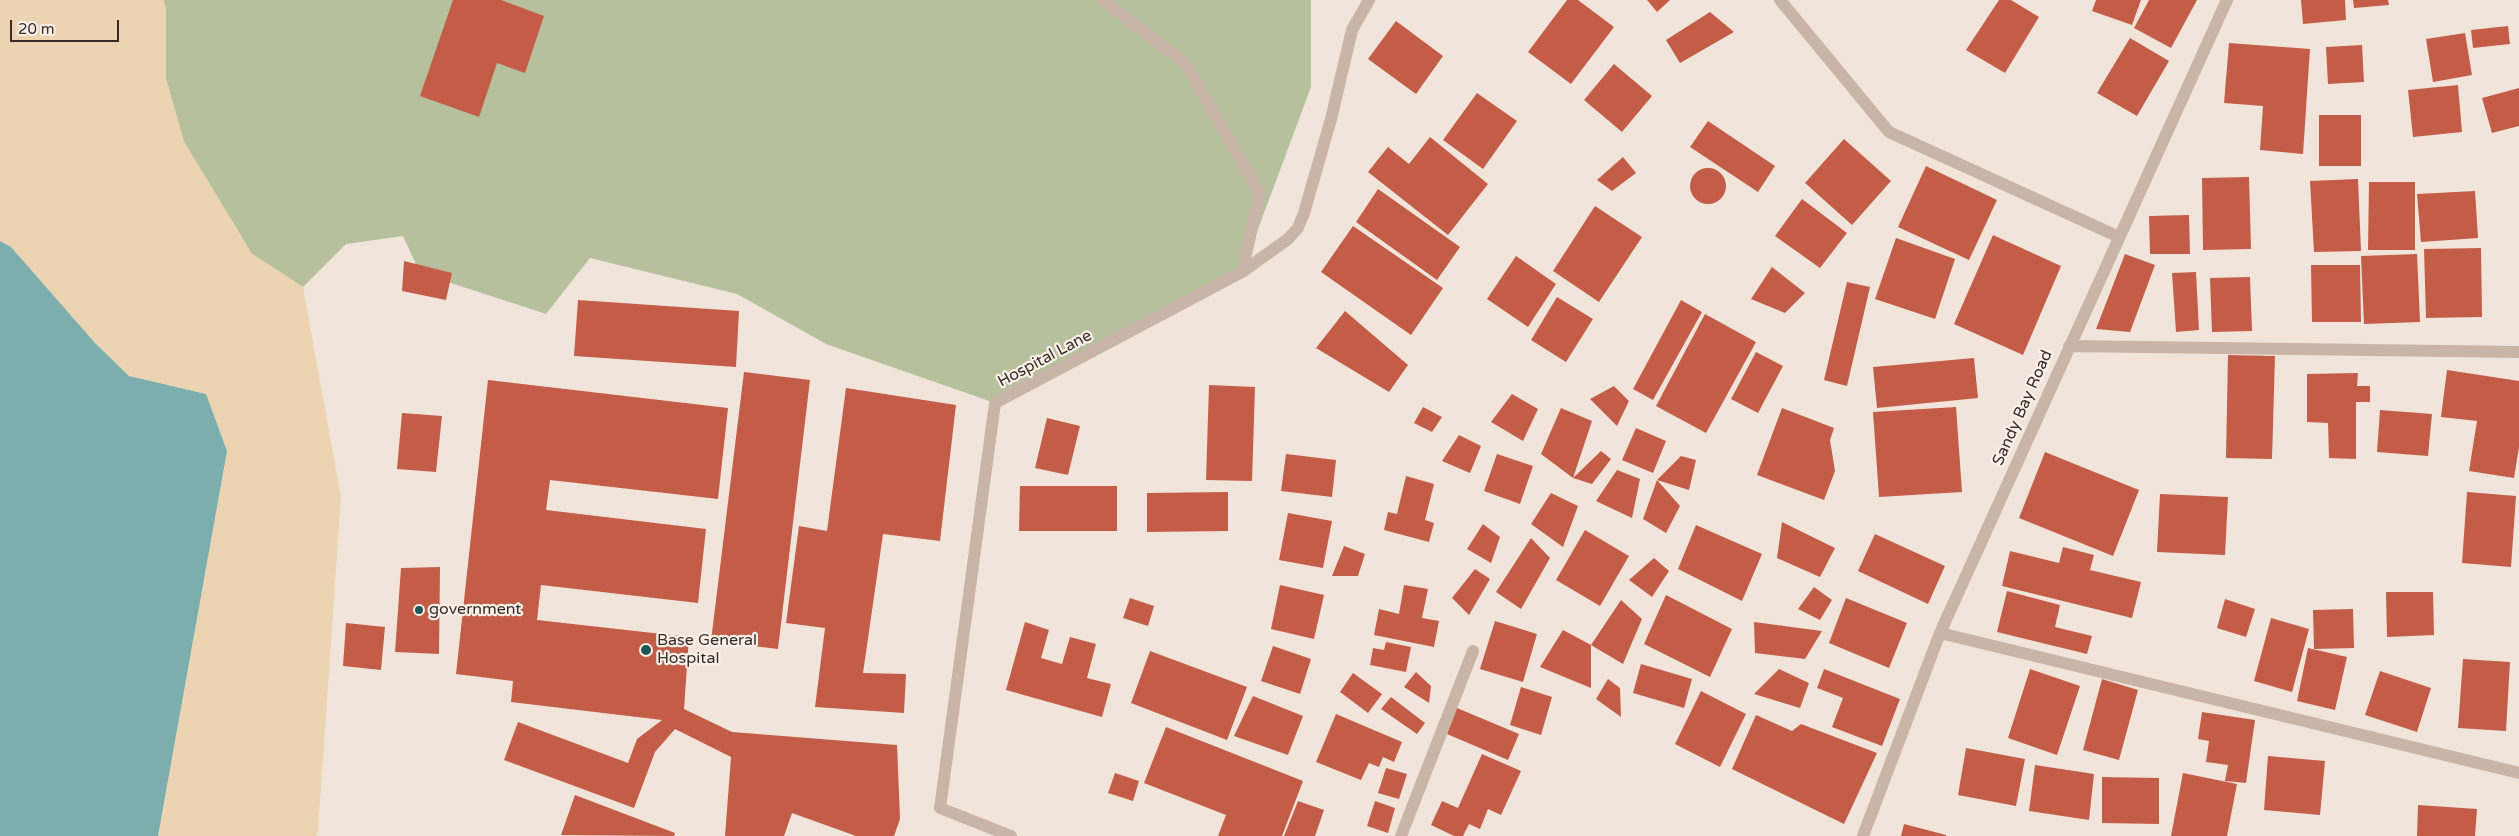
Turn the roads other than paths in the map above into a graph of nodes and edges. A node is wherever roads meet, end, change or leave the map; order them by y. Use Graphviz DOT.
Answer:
graph roads {
  1 [pos="1103,0"];
  2 [pos="1369,0"];
  3 [pos="1780,0"];
  4 [pos="2227,0"];
  5 [pos="2119,236"];
  6 [pos="1242,272"];
  7 [pos="2069,346"];
  8 [pos="2519,352"];
  9 [pos="1940,633"];
  10 [pos="1472,651"];
  11 [pos="2519,773"];
  12 [pos="1011,836"];
  13 [pos="1401,836"];
  14 [pos="1863,836"];
  1 -- 6 [label="street"];
  2 -- 6 [label="street"];
  3 -- 5 [label="street"];
  4 -- 5 [label="street, Sandy Bay Road"];
  5 -- 7 [label="street, Sandy Bay Road"];
  6 -- 12 [label="street, Hospital Lane"];
  7 -- 8 [label="street"];
  7 -- 9 [label="street, Sandy Bay Road"];
  9 -- 11 [label="street"];
  9 -- 14 [label="street, Sandy Bay Road"];
  10 -- 13 [label="street"];
}
